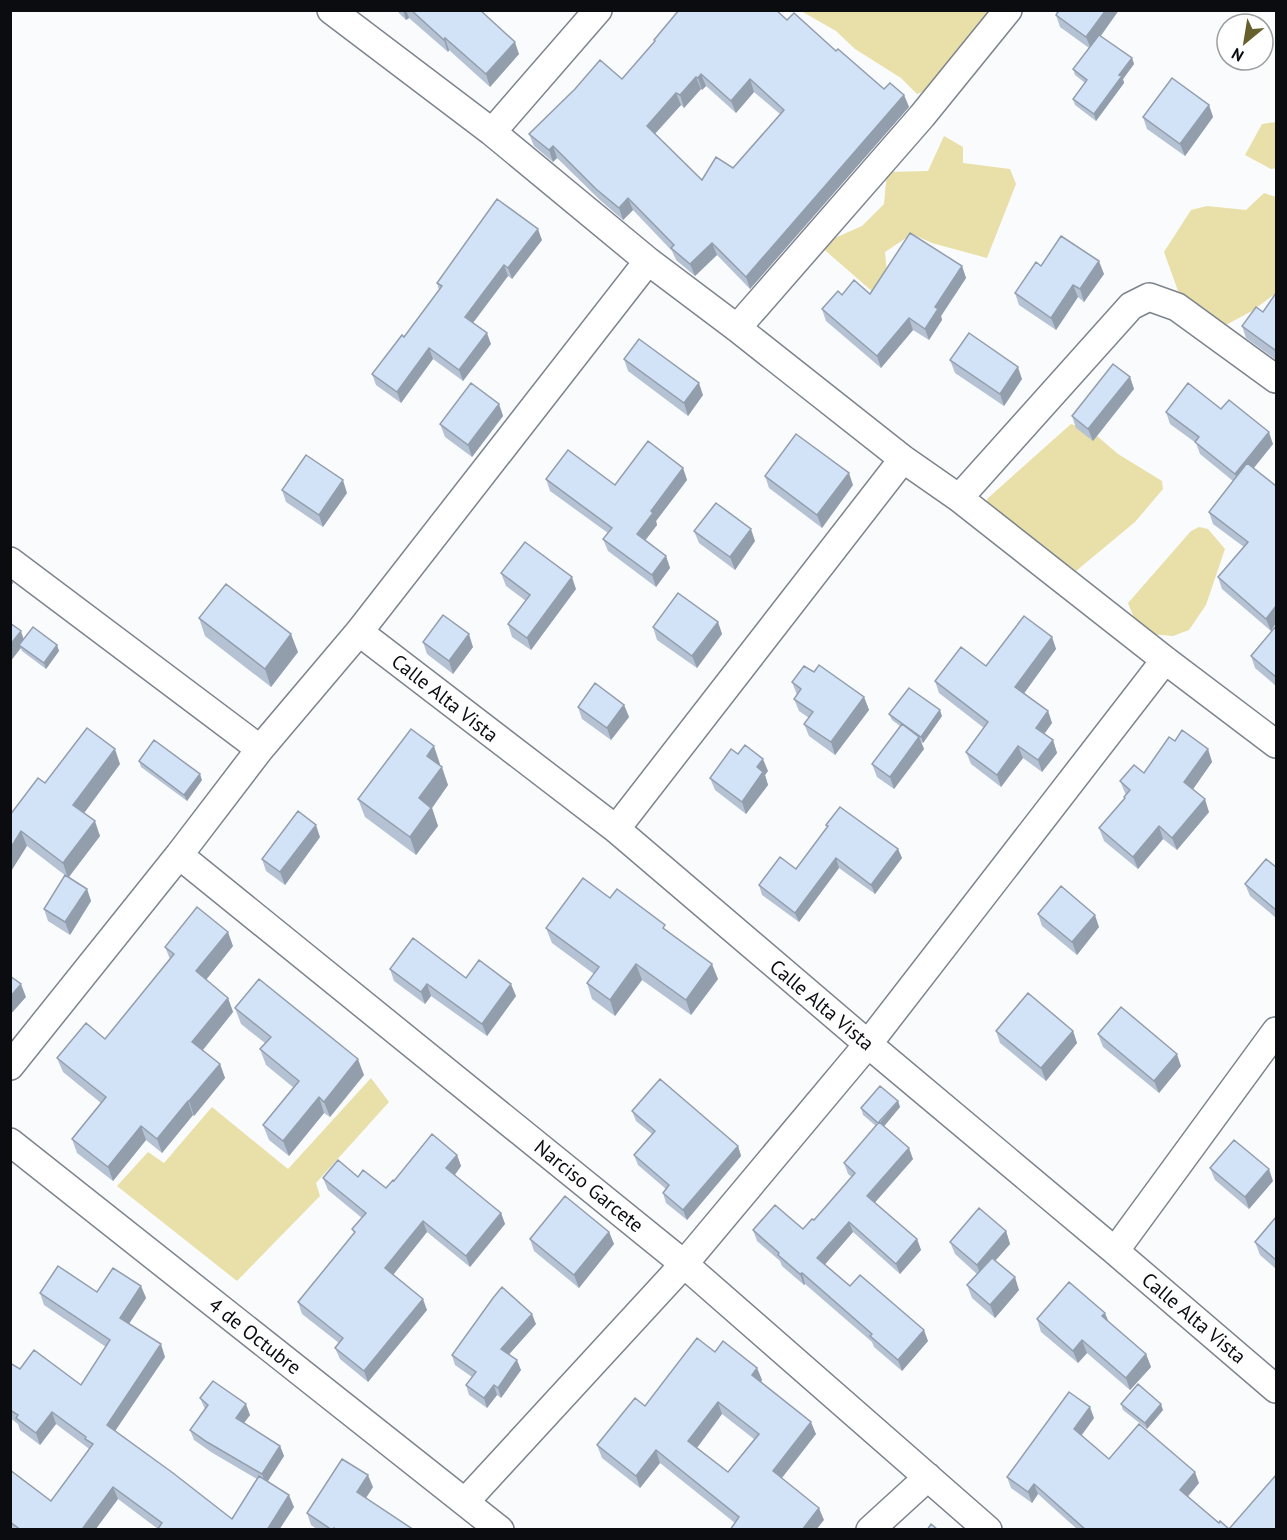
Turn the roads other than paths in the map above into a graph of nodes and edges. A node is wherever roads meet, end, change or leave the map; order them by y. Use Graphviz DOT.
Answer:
graph roads {
  1 [pos="331,10"];
  2 [pos="598,10"];
  3 [pos="1008,10"];
  4 [pos="492,132"];
  5 [pos="648,261"];
  6 [pos="737,328"];
  7 [pos="1276,379"];
  8 [pos="903,459"];
  9 [pos="959,498"];
  10 [pos="10,561"];
  11 [pos="359,632"];
  12 [pos="1164,660"];
  13 [pos="1276,744"];
  14 [pos="260,749"];
  15 [pos="616,829"];
  16 [pos="179,855"];
  17 [pos="1276,1031"];
  18 [pos="868,1044"];
  19 [pos="10,1066"];
  20 [pos="15,1157"];
  21 [pos="1115,1251"];
  22 [pos="684,1264"];
  23 [pos="1276,1389"];
  24 [pos="928,1477"];
  25 [pos="465,1502"];
  26 [pos="500,1530"];
  27 [pos="870,1530"];
  28 [pos="988,1530"];
  1 -- 4 [label="street"];
  2 -- 4 [label="street"];
  3 -- 6 [label="street"];
  4 -- 5 [label="street"];
  5 -- 6 [label="street"];
  5 -- 11 [label="street"];
  6 -- 8 [label="street"];
  7 -- 9 [label="street"];
  8 -- 9 [label="street"];
  8 -- 15 [label="street"];
  9 -- 12 [label="street"];
  10 -- 14 [label="street"];
  11 -- 14 [label="street"];
  11 -- 15 [label="street, Calle Alta Vista"];
  12 -- 13 [label="street"];
  12 -- 18 [label="street"];
  14 -- 16 [label="street"];
  15 -- 18 [label="street, Calle Alta Vista"];
  16 -- 19 [label="street"];
  16 -- 22 [label="street, Narciso Garcete"];
  17 -- 21 [label="street"];
  18 -- 21 [label="street, Calle Alta Vista"];
  18 -- 22 [label="street"];
  20 -- 25 [label="street, 4 de Octubre"];
  21 -- 23 [label="street, Calle Alta Vista"];
  22 -- 24 [label="street, Narciso Garcete"];
  22 -- 25 [label="street"];
  24 -- 27 [label="street"];
  24 -- 28 [label="street, Narciso Garcete"];
  25 -- 26 [label="street, 4 de Octubre"];
}
